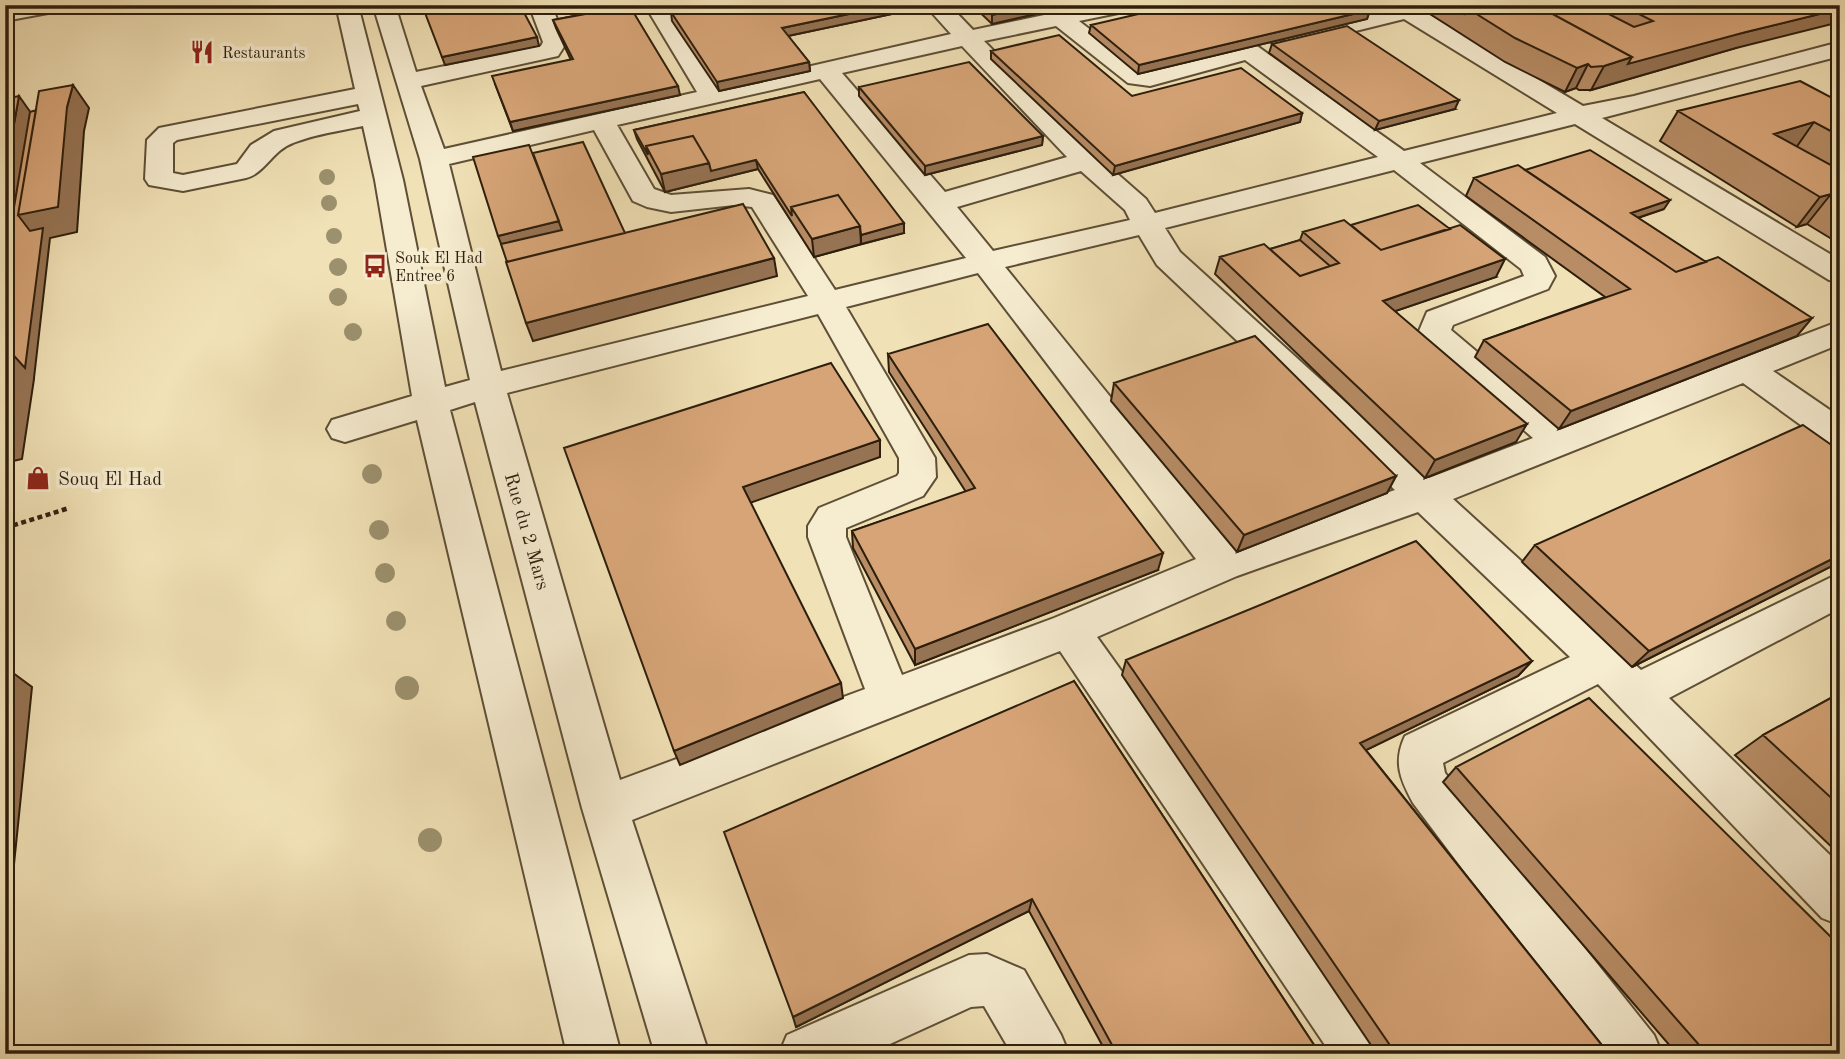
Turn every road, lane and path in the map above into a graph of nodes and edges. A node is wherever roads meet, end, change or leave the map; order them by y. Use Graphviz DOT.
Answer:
graph roads {
  1 [pos="56,5"];
  2 [pos="63,5"];
  3 [pos="347,5"];
  4 [pos="384,5"];
  5 [pos="540,5"];
  6 [pos="694,5"];
  7 [pos="936,5"];
  8 [pos="1125,5"];
  9 [pos="1402,8"];
  10 [pos="658,9"];
  11 [pos="5,14"];
  12 [pos="1060,18"];
  13 [pos="47,29"];
  14 [pos="966,38"];
  15 [pos="1840,49"];
  16 [pos="1249,51"];
  17 [pos="827,71"];
  18 [pos="1739,74"];
  19 [pos="408,81"];
  20 [pos="1773,92"];
  21 [pos="712,95"];
  22 [pos="371,105"];
  23 [pos="1578,115"];
  24 [pos="602,121"];
  25 [pos="434,159"];
  26 [pos="1399,160"];
  27 [pos="1087,162"];
  28 [pos="939,202"];
  29 [pos="1149,224"];
  30 [pos="986,262"];
  31 [pos="1840,273"];
  32 [pos="827,302"];
  33 [pos="1840,332"];
  34 [pos="1746,368"];
  35 [pos="488,386"];
  36 [pos="431,404"];
  37 [pos="345,429"];
  38 [pos="1840,435"];
  39 [pos="1558,440"];
  40 [pos="1424,495"];
  41 [pos="69,508"];
  42 [pos="5,528"];
  43 [pos="1223,565"];
  44 [pos="1840,589"];
  45 [pos="1069,630"];
  46 [pos="1603,661"];
  47 [pos="1636,694"];
  48 [pos="890,698"];
  49 [pos="605,808"];
  50 [pos="1840,900"];
  51 [pos="594,1054"];
  52 [pos="682,1054"];
  53 [pos="806,1054"];
  54 [pos="1042,1054"];
  55 [pos="1363,1054"];
  56 [pos="1636,1054"];
  1 -- 11 [label="street"];
  2 -- 13 [label="street"];
  3 -- 22 [label="street"];
  4 -- 19 [label="street, Rue du 2 Mars"];
  5 -- 19 [label="street"];
  6 -- 10 [label="street"];
  7 -- 14 [label="street"];
  8 -- 12 [label="street"];
  9 -- 16 [label="street"];
  9 -- 23 [label="street"];
  10 -- 21 [label="street"];
  12 -- 14 [label="street"];
  12 -- 16 [label="street"];
  14 -- 17 [label="street"];
  14 -- 27 [label="street"];
  15 -- 18 [label="street"];
  16 -- 26 [label="street"];
  17 -- 21 [label="street"];
  17 -- 28 [label="street"];
  18 -- 20 [label="street"];
  18 -- 23 [label="street"];
  19 -- 25 [label="street, Rue du 2 Mars"];
  21 -- 24 [label="street"];
  22 -- 22 [label="street"];
  22 -- 36 [label="street"];
  23 -- 26 [label="street"];
  23 -- 31 [label="street"];
  24 -- 25 [label="street"];
  24 -- 32 [label="street"];
  25 -- 35 [label="street, Rue du 2 Mars"];
  26 -- 29 [label="street"];
  26 -- 39 [label="street"];
  27 -- 28 [label="street"];
  27 -- 29 [label="street"];
  28 -- 30 [label="street"];
  29 -- 30 [label="street"];
  29 -- 40 [label="street"];
  30 -- 32 [label="street"];
  30 -- 43 [label="street"];
  32 -- 35 [label="street"];
  32 -- 48 [label="street"];
  33 -- 34 [label="street"];
  34 -- 38 [label="street"];
  34 -- 39 [label="street"];
  35 -- 36 [label="street"];
  35 -- 49 [label="street, Rue du 2 Mars"];
  36 -- 37 [label="street"];
  36 -- 51 [label="street"];
  39 -- 40 [label="street"];
  40 -- 43 [label="street"];
  40 -- 46 [label="street"];
  41 -- 42 [label="path"];
  43 -- 45 [label="street"];
  44 -- 47 [label="street"];
  45 -- 48 [label="street"];
  45 -- 55 [label="street"];
  46 -- 47 [label="street"];
  46 -- 56 [label="street"];
  47 -- 50 [label="street"];
  48 -- 49 [label="street"];
  49 -- 52 [label="street, Rue du 2 Mars"];
  53 -- 54 [label="street"];
}
